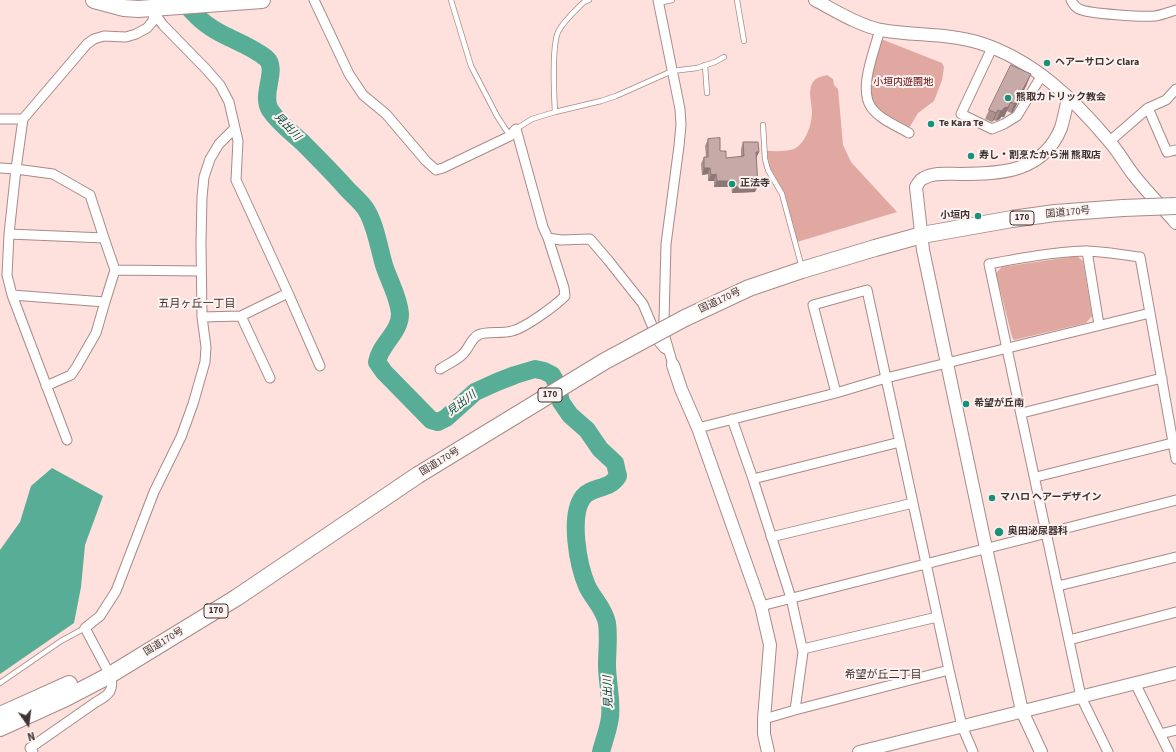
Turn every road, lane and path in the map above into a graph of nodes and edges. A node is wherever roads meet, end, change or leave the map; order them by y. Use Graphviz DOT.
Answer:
graph roads {
  1 [pos="94,0"];
  2 [pos="262,0"];
  3 [pos="314,0"];
  4 [pos="451,0"];
  5 [pos="589,0"];
  6 [pos="672,0"];
  7 [pos="737,0"];
  8 [pos="815,0"];
  9 [pos="1070,0"];
  10 [pos="222,2"];
  11 [pos="658,2"];
  12 [pos="159,8"];
  13 [pos="1176,10"];
  14 [pos="880,30"];
  15 [pos="744,41"];
  16 [pos="992,48"];
  17 [pos="724,57"];
  18 [pos="705,65"];
  19 [pos="672,70"];
  20 [pos="1042,75"];
  21 [pos="1176,89"];
  22 [pos="707,93"];
  23 [pos="1068,98"];
  24 [pos="1148,108"];
  25 [pos="555,112"];
  26 [pos="0,119"];
  27 [pos="23,119"];
  28 [pos="763,125"];
  29 [pos="235,128"];
  30 [pos="513,132"];
  31 [pos="909,133"];
  32 [pos="1110,142"];
  33 [pos="1176,150"];
  34 [pos="0,168"];
  35 [pos="16,169"];
  36 [pos="1176,206"];
  37 [pos="1176,223"];
  38 [pos="8,234"];
  39 [pos="922,235"];
  40 [pos="104,238"];
  41 [pos="548,238"];
  42 [pos="1087,251"];
  43 [pos="115,270"];
  44 [pos="201,270"];
  45 [pos="802,270"];
  46 [pos="4,275"];
  47 [pos="288,293"];
  48 [pos="12,296"];
  49 [pos="105,302"];
  50 [pos="1150,313"];
  51 [pos="241,316"];
  52 [pos="202,317"];
  53 [pos="1099,324"];
  54 [pos="1007,349"];
  55 [pos="669,351"];
  56 [pos="946,363"];
  57 [pos="673,365"];
  58 [pos="320,366"];
  59 [pos="440,368"];
  60 [pos="270,378"];
  61 [pos="886,378"];
  62 [pos="1162,378"];
  63 [pos="46,386"];
  64 [pos="836,394"];
  65 [pos="1022,413"];
  66 [pos="732,420"];
  67 [pos="698,428"];
  68 [pos="67,440"];
  69 [pos="900,442"];
  70 [pos="1175,442"];
  71 [pos="1176,459"];
  72 [pos="1036,478"];
  73 [pos="753,479"];
  74 [pos="1176,500"];
  75 [pos="913,503"];
  76 [pos="1046,533"];
  77 [pos="771,537"];
  78 [pos="986,548"];
  79 [pos="1176,557"];
  80 [pos="925,563"];
  81 [pos="1058,586"];
  82 [pos="791,598"];
  83 [pos="761,606"];
  84 [pos="1176,612"];
  85 [pos="937,617"];
  86 [pos="85,628"];
  87 [pos="1069,640"];
  88 [pos="803,650"];
  89 [pos="949,670"];
  90 [pos="108,671"];
  91 [pos="1176,673"];
  92 [pos="0,683"];
  93 [pos="1135,684"];
  94 [pos="1081,697"];
  95 [pos="795,710"];
  96 [pos="1022,711"];
  97 [pos="0,715"];
  98 [pos="764,719"];
  99 [pos="962,726"];
  100 [pos="0,728"];
  101 [pos="1176,730"];
  102 [pos="1160,734"];
  103 [pos="33,752"];
  104 [pos="768,752"];
  105 [pos="859,752"];
  106 [pos="973,752"];
  107 [pos="1041,752"];
  108 [pos="1108,752"];
  109 [pos="1169,752"];
  1 -- 12 [label="highway"];
  2 -- 10 [label="highway"];
  3 -- 30 [label="street"];
  4 -- 30 [label="lane"];
  5 -- 25 [label="lane"];
  6 -- 11 [label="lane"];
  7 -- 15 [label="lane"];
  8 -- 14 [label="street"];
  9 -- 13 [label="street"];
  10 -- 12 [label="highway"];
  11 -- 19 [label="street"];
  12 -- 27 [label="street"];
  12 -- 29 [label="street"];
  14 -- 16 [label="street"];
  14 -- 31 [label="street"];
  16 -- 20 [label="street"];
  16 -- 20 [label="street"];
  17 -- 18 [label="lane"];
  18 -- 19 [label="lane"];
  18 -- 22 [label="lane"];
  19 -- 25 [label="lane"];
  19 -- 55 [label="street"];
  20 -- 23 [label="street"];
  21 -- 24 [label="street"];
  23 -- 32 [label="street"];
  23 -- 39 [label="street"];
  24 -- 32 [label="street"];
  24 -- 33 [label="street"];
  25 -- 30 [label="lane"];
  26 -- 27 [label="street"];
  27 -- 35 [label="street"];
  28 -- 45 [label="lane"];
  29 -- 44 [label="street"];
  29 -- 47 [label="street"];
  30 -- 41 [label="street"];
  32 -- 37 [label="street"];
  34 -- 35 [label="street"];
  35 -- 38 [label="street"];
  35 -- 40 [label="street"];
  36 -- 39 [label="highway, 国道170号 / 170, bridge"];
  38 -- 40 [label="street"];
  38 -- 46 [label="street"];
  39 -- 45 [label="highway, 国道170号 / 170"];
  39 -- 56 [label="street"];
  40 -- 43 [label="street"];
  41 -- 55 [label="street"];
  41 -- 59 [label="street"];
  42 -- 50 [label="street"];
  42 -- 53 [label="street"];
  42 -- 54 [label="street"];
  43 -- 44 [label="street"];
  43 -- 49 [label="street"];
  44 -- 52 [label="street"];
  45 -- 90 [label="highway, 国道170号 / 170, bridge"];
  46 -- 48 [label="street"];
  47 -- 51 [label="street"];
  47 -- 58 [label="street"];
  48 -- 49 [label="street"];
  48 -- 63 [label="street"];
  49 -- 63 [label="street"];
  50 -- 53 [label="street"];
  50 -- 62 [label="street"];
  51 -- 52 [label="street"];
  51 -- 60 [label="street"];
  52 -- 86 [label="street"];
  53 -- 54 [label="street"];
  54 -- 56 [label="street"];
  54 -- 65 [label="street"];
  55 -- 57 [label="street"];
  56 -- 61 [label="street"];
  56 -- 78 [label="street"];
  57 -- 67 [label="street"];
  61 -- 64 [label="street"];
  61 -- 64 [label="street"];
  61 -- 69 [label="street"];
  62 -- 65 [label="street"];
  62 -- 70 [label="street"];
  63 -- 68 [label="street"];
  64 -- 66 [label="street"];
  65 -- 72 [label="street"];
  66 -- 67 [label="street"];
  66 -- 73 [label="street"];
  67 -- 83 [label="street"];
  69 -- 73 [label="street"];
  69 -- 75 [label="street"];
  70 -- 71 [label="street"];
  70 -- 72 [label="street"];
  72 -- 76 [label="street"];
  73 -- 77 [label="street"];
  74 -- 76 [label="street"];
  75 -- 77 [label="street"];
  75 -- 80 [label="street"];
  76 -- 78 [label="street"];
  76 -- 81 [label="street"];
  77 -- 82 [label="street"];
  78 -- 80 [label="street"];
  78 -- 96 [label="street"];
  79 -- 81 [label="street"];
  80 -- 82 [label="street"];
  80 -- 85 [label="street"];
  81 -- 87 [label="street"];
  82 -- 83 [label="street"];
  82 -- 88 [label="street"];
  83 -- 98 [label="street"];
  84 -- 87 [label="street"];
  85 -- 88 [label="street"];
  85 -- 89 [label="street"];
  86 -- 90 [label="street"];
  86 -- 92 [label="lane"];
  87 -- 94 [label="street"];
  88 -- 95 [label="street"];
  89 -- 95 [label="street"];
  89 -- 99 [label="street"];
  90 -- 97 [label="highway, 国道170号 / 170"];
  90 -- 100 [label="highway, 国道170号 / 170"];
  90 -- 103 [label="street"];
  91 -- 93 [label="street"];
  93 -- 94 [label="street"];
  93 -- 102 [label="street"];
  94 -- 96 [label="street"];
  94 -- 108 [label="street"];
  95 -- 98 [label="street"];
  96 -- 99 [label="street"];
  96 -- 107 [label="street"];
  98 -- 104 [label="street"];
  99 -- 105 [label="street"];
  99 -- 106 [label="street"];
  101 -- 102 [label="street"];
  102 -- 109 [label="street"];
}
